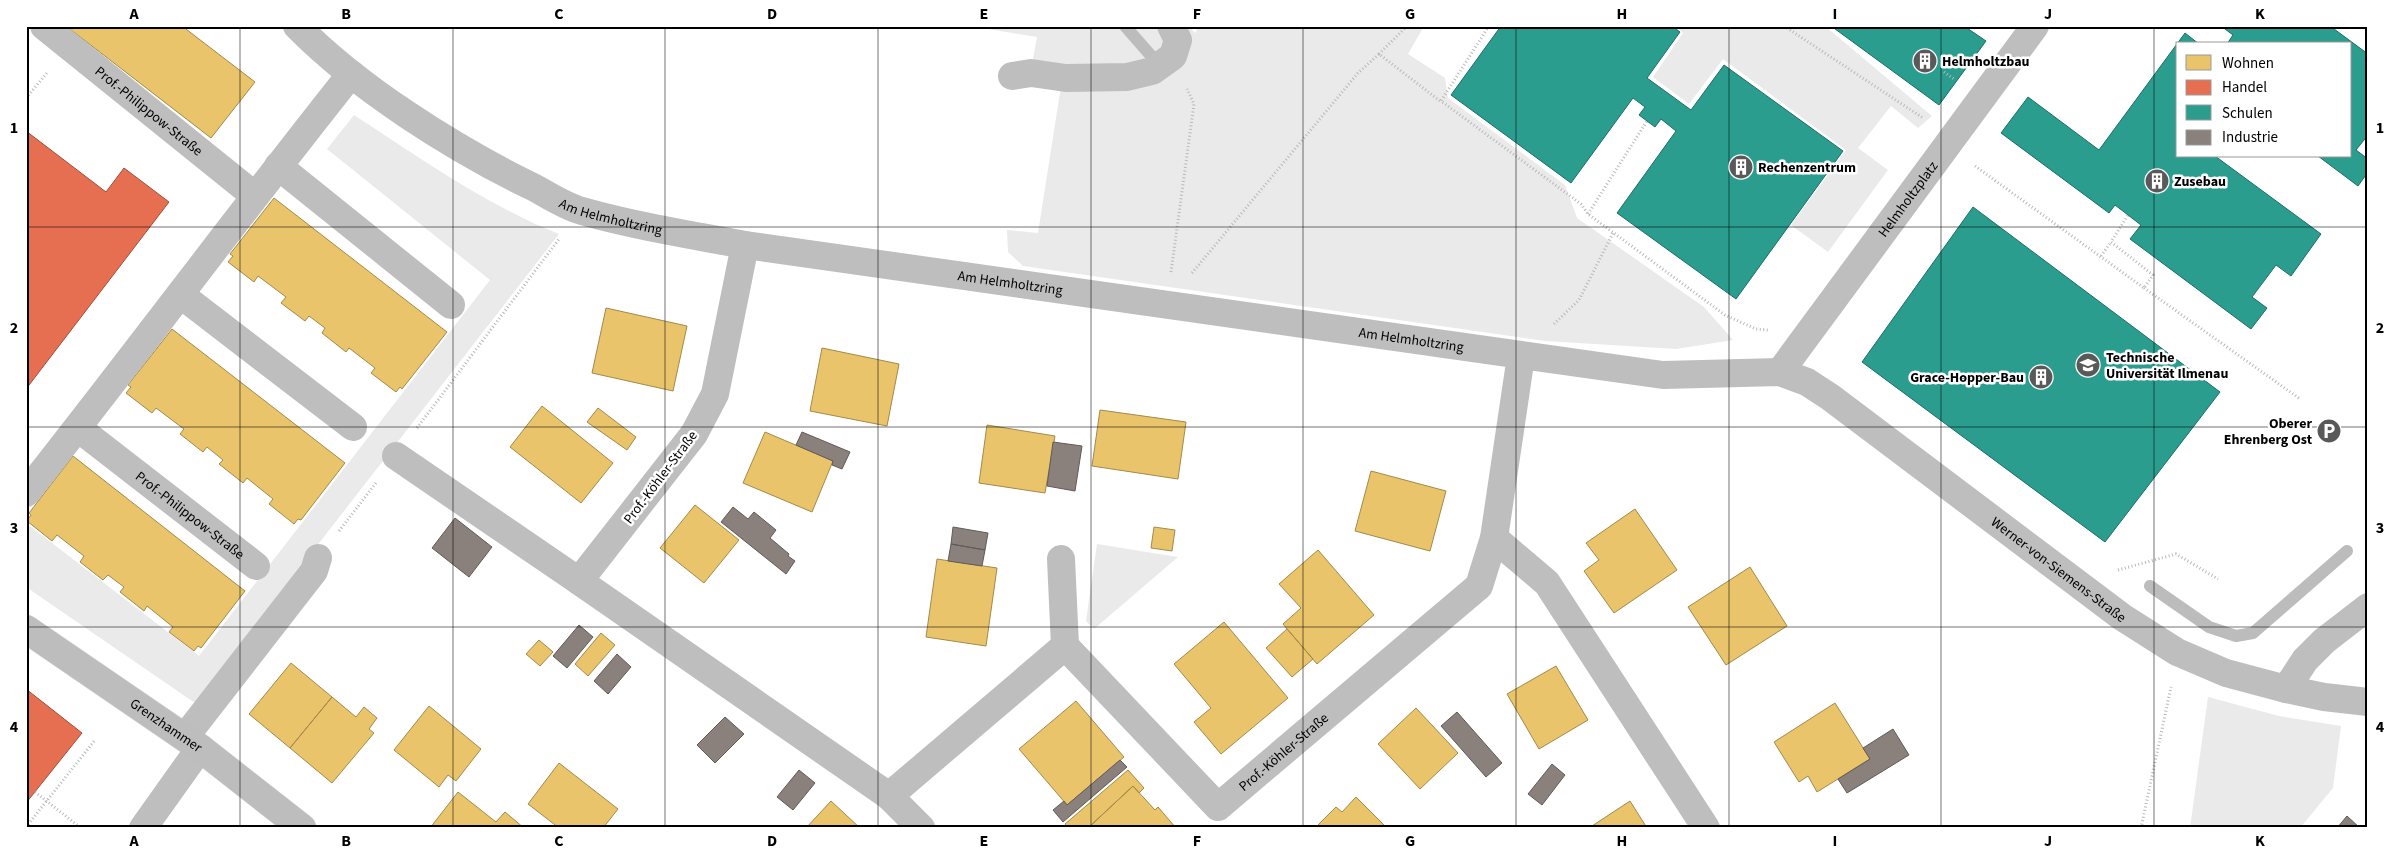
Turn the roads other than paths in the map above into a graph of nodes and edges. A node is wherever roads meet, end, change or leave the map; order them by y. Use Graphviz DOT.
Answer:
graph roads {
  1 [pos="44,26"];
  2 [pos="297,26"];
  3 [pos="1172,26"];
  4 [pos="2035,26"];
  5 [pos="351,74"];
  6 [pos="1012,76"];
  7 [pos="278,166"];
  8 [pos="254,196"];
  9 [pos="745,245"];
  10 [pos="180,295"];
  11 [pos="451,305"];
  12 [pos="1521,356"];
  13 [pos="1780,372"];
  14 [pos="78,428"];
  15 [pos="353,428"];
  16 [pos="396,456"];
  17 [pos="26,493"];
  18 [pos="1494,538"];
  19 [pos="318,558"];
  20 [pos="1061,559"];
  21 [pos="256,566"];
  22 [pos="579,581"];
  23 [pos="2368,607"];
  24 [pos="26,629"];
  25 [pos="1065,646"];
  26 [pos="2286,689"];
  27 [pos="2368,702"];
  28 [pos="192,743"];
  29 [pos="889,796"];
  30 [pos="143,828"];
  31 [pos="302,828"];
  32 [pos="921,828"];
  33 [pos="1706,828"];
  1 -- 8 [label="street, Prof.-Philippow-Straße"];
  2 -- 5 [label="street, Am Helmholtzring"];
  3 -- 6 [label="street"];
  4 -- 13 [label="street, Helmholtzplatz"];
  5 -- 7 [label="street"];
  5 -- 9 [label="street, Am Helmholtzring"];
  7 -- 8 [label="street"];
  7 -- 11 [label="street"];
  8 -- 10 [label="street"];
  9 -- 12 [label="street, Am Helmholtzring"];
  9 -- 22 [label="street, Prof.-Köhler-Straße"];
  10 -- 14 [label="street"];
  10 -- 15 [label="street"];
  12 -- 13 [label="street, Am Helmholtzring"];
  12 -- 18 [label="street, Prof.-Köhler-Straße"];
  13 -- 26 [label="street, Werner-von-Siemens-Straße"];
  14 -- 17 [label="street"];
  14 -- 21 [label="street, Prof.-Philippow-Straße"];
  16 -- 22 [label="street"];
  18 -- 25 [label="street, Prof.-Köhler-Straße"];
  18 -- 33 [label="street"];
  19 -- 28 [label="street"];
  20 -- 25 [label="street"];
  22 -- 29 [label="street"];
  23 -- 26 [label="street"];
  24 -- 28 [label="main road, Grenzhammer"];
  25 -- 29 [label="street"];
  26 -- 27 [label="street, Werner-von-Siemens-Straße"];
  28 -- 30 [label="street"];
  28 -- 31 [label="main road, Grenzhammer"];
  29 -- 32 [label="street"];
}
